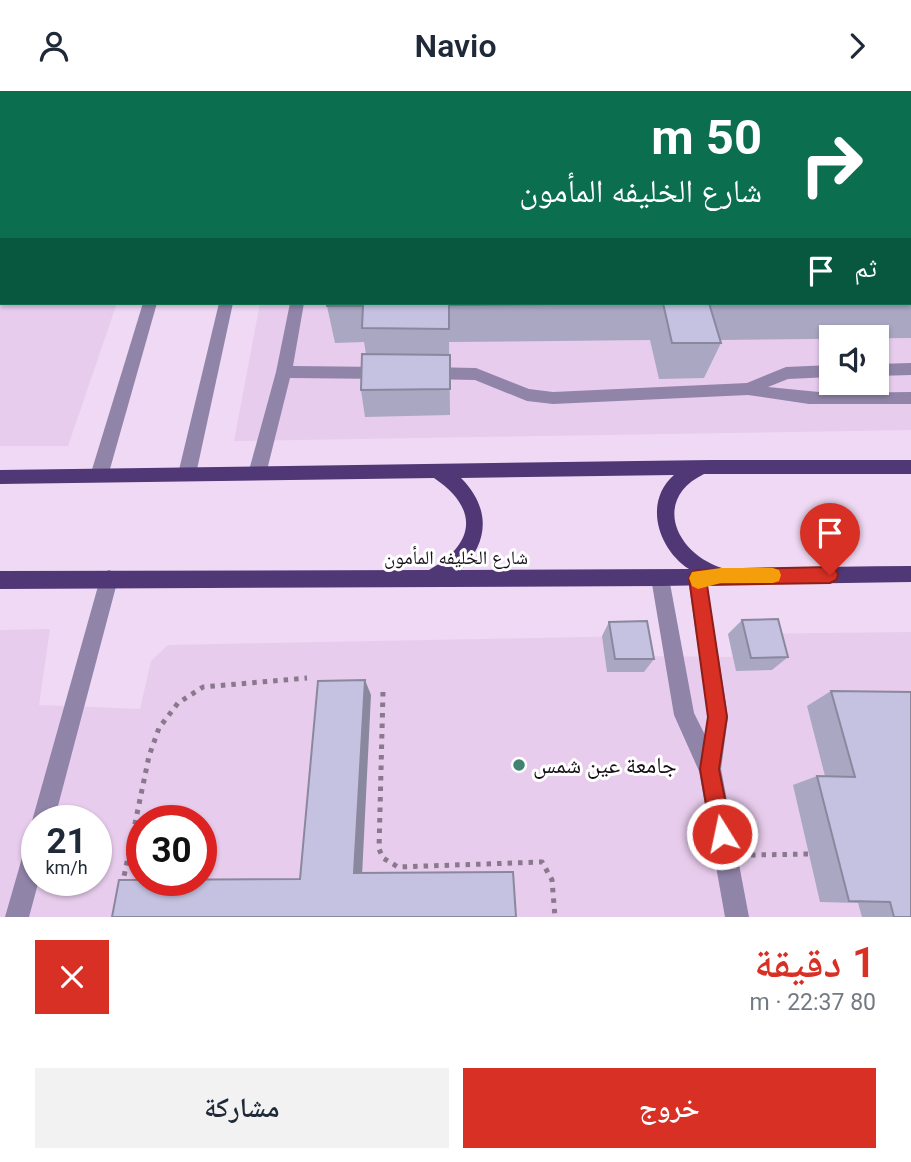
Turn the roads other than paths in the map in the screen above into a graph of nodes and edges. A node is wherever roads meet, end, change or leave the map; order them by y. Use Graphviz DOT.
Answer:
graph roads {
  1 [pos="149,305"];
  2 [pos="226,305"];
  3 [pos="297,305"];
  4 [pos="911,369"];
  5 [pos="889,370"];
  6 [pos="284,372"];
  7 [pos="819,372"];
  8 [pos="748,389"];
  9 [pos="911,398"];
  10 [pos="711,467"];
  11 [pos="911,467"];
  12 [pos="438,471"];
  13 [pos="187,474"];
  14 [pos="257,474"];
  15 [pos="99,476"];
  16 [pos="0,477"];
  17 [pos="911,574"];
  18 [pos="721,576"];
  19 [pos="431,578"];
  20 [pos="660,578"];
  21 [pos="698,578"];
  22 [pos="108,579"];
  23 [pos="0,580"];
  24 [pos="710,769"];
  25 [pos="47,805"];
  26 [pos="23,896"];
  27 [pos="17,917"];
  28 [pos="737,917"];
  1 -- 15 [label="street"];
  2 -- 13 [label="street"];
  3 -- 6 [label="street"];
  4 -- 5 [label="street"];
  6 -- 8 [label="street"];
  6 -- 14 [label="street"];
  7 -- 8 [label="street"];
  8 -- 9 [label="street"];
  10 -- 11 [label="main road"];
  10 -- 12 [label="main road"];
  10 -- 18 [label="main road"];
  12 -- 14 [label="main road"];
  12 -- 19 [label="main road"];
  13 -- 14 [label="main road"];
  13 -- 15 [label="main road"];
  15 -- 16 [label="main road"];
  17 -- 18 [label="main road, شارع الخليفه المأمون"];
  18 -- 21 [label="main road, شارع الخليفه المأمون"];
  19 -- 20 [label="main road, شارع الخليفه المأمون"];
  19 -- 22 [label="main road, شارع الخليفه المأمون"];
  20 -- 21 [label="main road, شارع الخليفه المأمون"];
  20 -- 24 [label="street"];
  21 -- 24 [label="street"];
  22 -- 23 [label="main road, شارع الخليفه المأمون"];
  22 -- 25 [label="street"];
  24 -- 28 [label="street"];
  26 -- 27 [label="street"];
}
